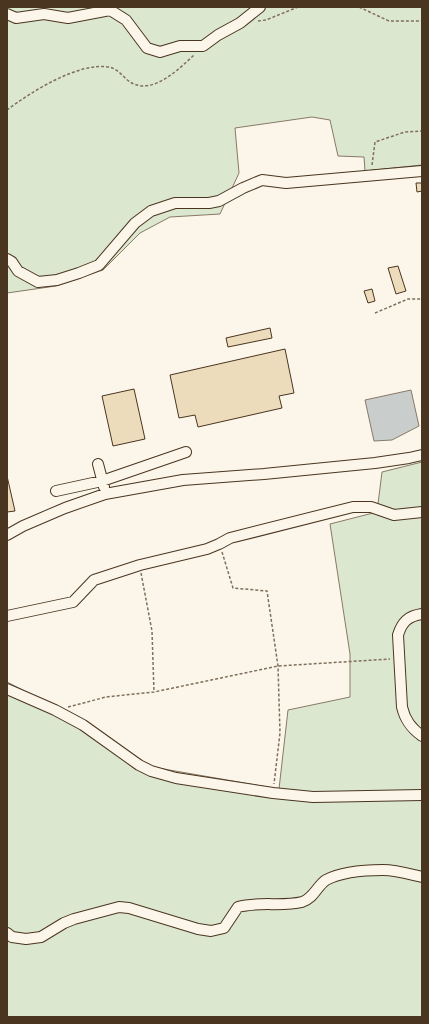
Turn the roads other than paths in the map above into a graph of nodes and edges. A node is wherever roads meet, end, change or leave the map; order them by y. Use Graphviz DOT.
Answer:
graph roads {
  1 [pos="260,7"];
  2 [pos="7,14"];
  3 [pos="422,171"];
  4 [pos="7,258"];
  5 [pos="186,452"];
  6 [pos="422,455"];
  7 [pos="98,464"];
  8 [pos="102,481"];
  9 [pos="56,491"];
  10 [pos="106,494"];
  11 [pos="422,512"];
  12 [pos="7,536"];
  13 [pos="422,614"];
  14 [pos="7,616"];
  15 [pos="7,689"];
  16 [pos="422,736"];
  17 [pos="422,795"];
  18 [pos="422,877"];
  19 [pos="7,934"];
  1 -- 2 [label="street"];
  3 -- 4 [label="street"];
  5 -- 8 [label="street"];
  6 -- 10 [label="street"];
  7 -- 8 [label="street"];
  8 -- 9 [label="street"];
  8 -- 10 [label="street"];
  10 -- 12 [label="street"];
  11 -- 14 [label="street"];
  13 -- 16 [label="street"];
  15 -- 17 [label="street"];
  18 -- 19 [label="street"];
}
